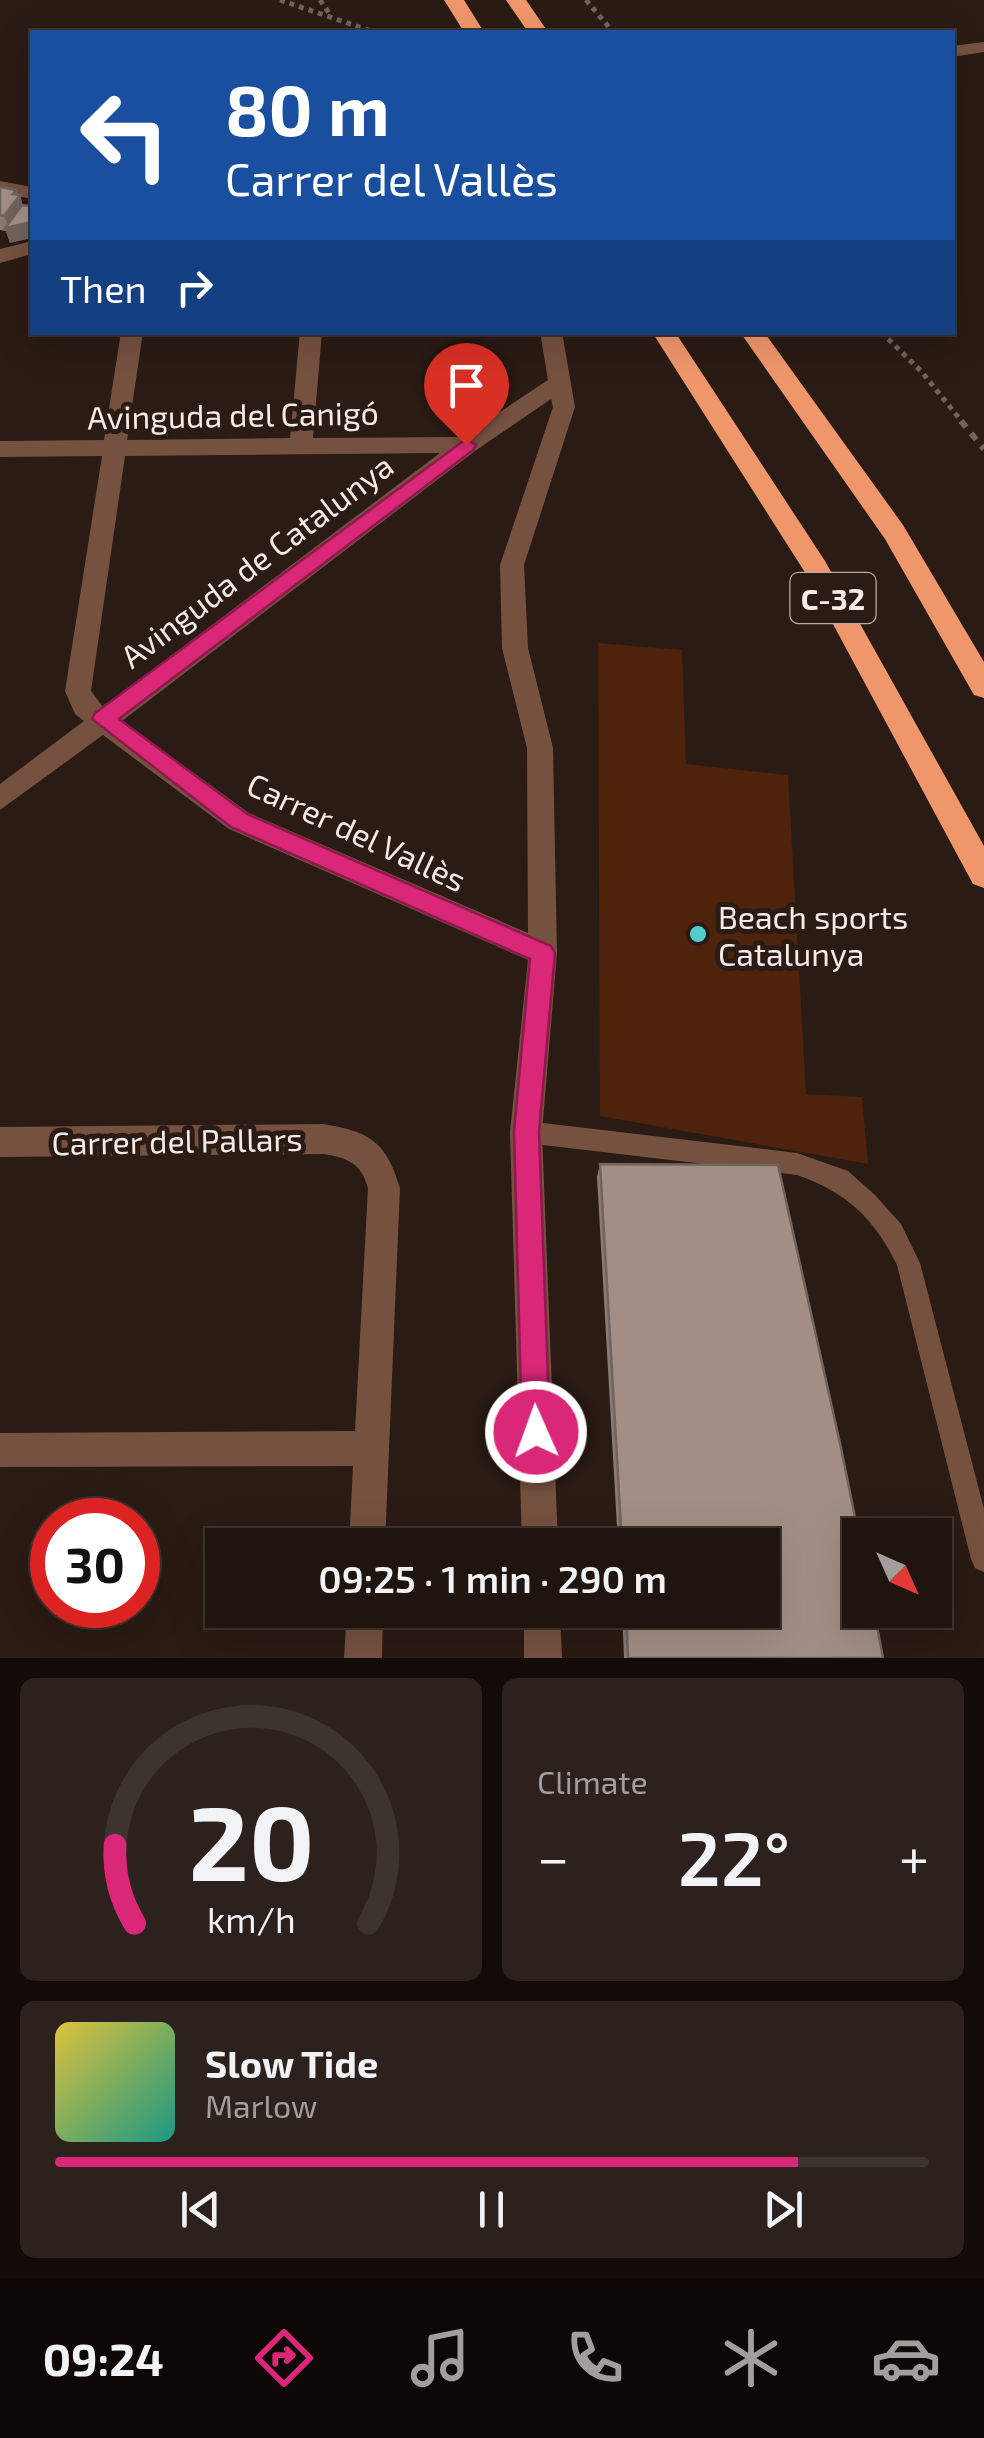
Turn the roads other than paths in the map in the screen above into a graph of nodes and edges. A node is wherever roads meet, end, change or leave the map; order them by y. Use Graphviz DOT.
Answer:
graph roads {
  1 [pos="454,0"];
  2 [pos="516,0"];
  3 [pos="473,30"];
  4 [pos="537,30"];
  5 [pos="984,48"];
  6 [pos="955,52"];
  7 [pos="0,186"];
  8 [pos="30,192"];
  9 [pos="30,248"];
  10 [pos="0,256"];
  11 [pos="131,335"];
  12 [pos="310,335"];
  13 [pos="551,335"];
  14 [pos="664,335"];
  15 [pos="752,335"];
  16 [pos="558,384"];
  17 [pos="302,444"];
  18 [pos="466,445"];
  19 [pos="112,446"];
  20 [pos="0,449"];
  21 [pos="984,687"];
  22 [pos="103,719"];
  23 [pos="0,799"];
  24 [pos="984,875"];
  25 [pos="543,953"];
  26 [pos="526,1132"];
  27 [pos="0,1142"];
  28 [pos="371,1448"];
  29 [pos="0,1450"];
  30 [pos="368,1528"];
  31 [pos="539,1528"];
  32 [pos="984,1559"];
  33 [pos="364,1628"];
  34 [pos="542,1628"];
  35 [pos="363,1658"];
  36 [pos="543,1658"];
  1 -- 3 [label="highway"];
  2 -- 4 [label="highway"];
  5 -- 6 [label="street"];
  7 -- 8 [label="street"];
  9 -- 10 [label="street"];
  11 -- 19 [label="street"];
  12 -- 17 [label="street"];
  13 -- 16 [label="street"];
  14 -- 24 [label="highway, C-32"];
  15 -- 21 [label="highway, C-32"];
  16 -- 18 [label="street, Avinguda de Catalunya"];
  16 -- 25 [label="street"];
  17 -- 18 [label="street, Avinguda del Canigó"];
  17 -- 19 [label="street, Avinguda del Canigó"];
  18 -- 22 [label="street, Avinguda de Catalunya"];
  19 -- 20 [label="street, Avinguda del Canigó"];
  19 -- 22 [label="street"];
  22 -- 23 [label="street, Avinguda de Catalunya"];
  22 -- 25 [label="street, Carrer del Vallès"];
  25 -- 26 [label="street"];
  26 -- 31 [label="street"];
  26 -- 32 [label="lane"];
  27 -- 28 [label="street, Carrer del Pallars"];
  28 -- 29 [label="street"];
  28 -- 30 [label="street"];
  33 -- 35 [label="street"];
  34 -- 36 [label="street"];
}
